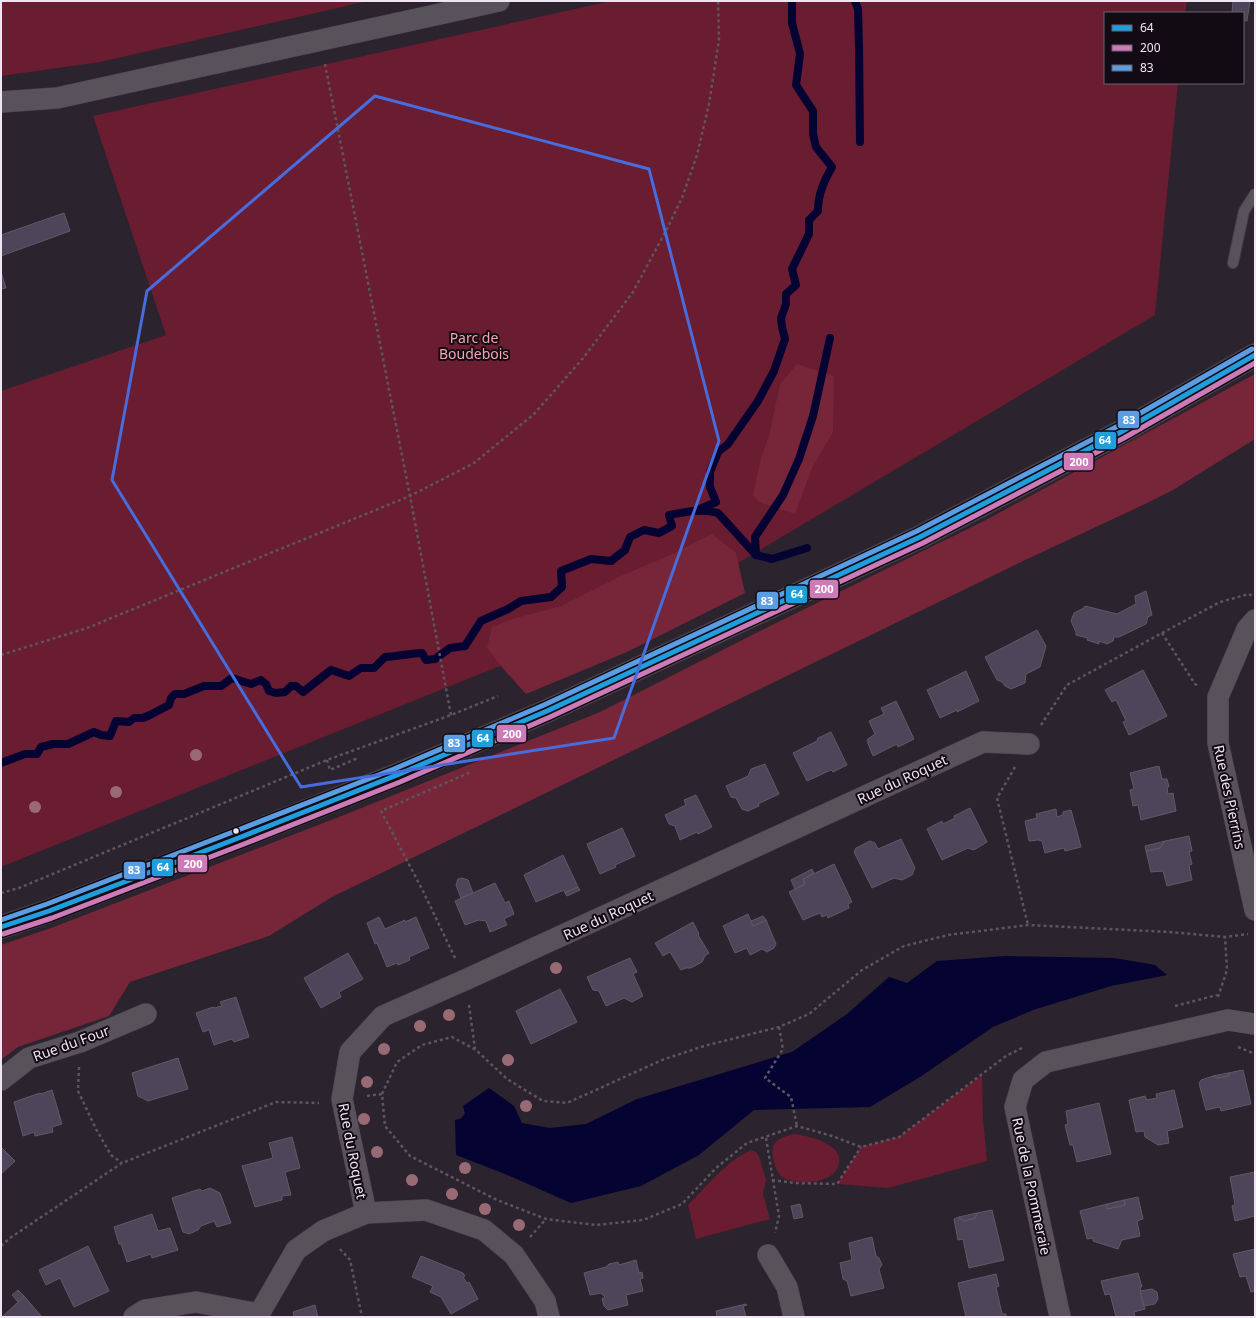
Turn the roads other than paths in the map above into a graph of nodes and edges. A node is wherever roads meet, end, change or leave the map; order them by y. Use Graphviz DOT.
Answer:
graph roads {
  1 [pos="499,1"];
  2 [pos="1,102"];
  3 [pos="1255,194"];
  4 [pos="1234,262"];
  5 [pos="1255,355"];
  6 [pos="1255,620"];
  7 [pos="1029,744"];
  8 [pos="1255,910"];
  9 [pos="1,926"];
  10 [pos="146,1014"];
  11 [pos="1255,1021"];
  12 [pos="1,1080"];
  13 [pos="366,1213"];
  14 [pos="768,1255"];
  15 [pos="258,1315"];
  16 [pos="134,1317"];
  17 [pos="549,1317"];
  18 [pos="794,1317"];
  19 [pos="1060,1317"];
  1 -- 2 [label="street"];
  3 -- 4 [label="lane"];
  5 -- 9 [label="main road"];
  6 -- 8 [label="street, Rue des Pierrins"];
  7 -- 13 [label="street, Rue du Roquet"];
  10 -- 12 [label="street, Rue du Four"];
  11 -- 19 [label="street, Rue de la Pommeraie"];
  13 -- 15 [label="street"];
  13 -- 17 [label="street"];
  14 -- 18 [label="street"];
  15 -- 16 [label="street"];
}
